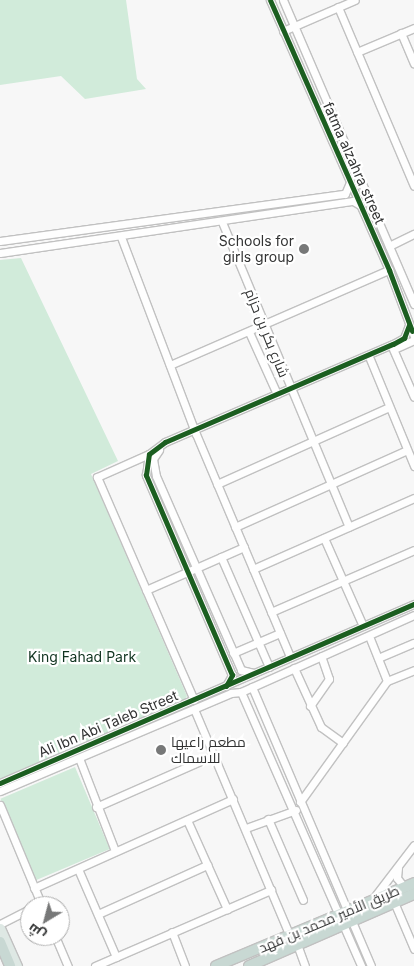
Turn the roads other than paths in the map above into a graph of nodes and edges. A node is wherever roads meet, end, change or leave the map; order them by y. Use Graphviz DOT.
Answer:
graph roads {
  1 [pos="270,0"];
  2 [pos="283,0"];
  3 [pos="355,0"];
  4 [pos="338,7"];
  5 [pos="294,26"];
  6 [pos="414,28"];
  7 [pos="283,31"];
  8 [pos="402,33"];
  9 [pos="357,52"];
  10 [pos="414,63"];
  11 [pos="350,181"];
  12 [pos="414,184"];
  13 [pos="360,206"];
  14 [pos="222,222"];
  15 [pos="414,234"];
  16 [pos="121,237"];
  17 [pos="0,241"];
  18 [pos="390,246"];
  19 [pos="0,253"];
  20 [pos="389,270"];
  21 [pos="394,284"];
  22 [pos="412,294"];
  23 [pos="414,304"];
  24 [pos="409,325"];
  25 [pos="264,326"];
  26 [pos="249,332"];
  27 [pos="414,338"];
  28 [pos="393,349"];
  29 [pos="370,359"];
  30 [pos="170,365"];
  31 [pos="291,391"];
  32 [pos="278,394"];
  33 [pos="414,398"];
  34 [pos="389,407"];
  35 [pos="195,432"];
  36 [pos="313,441"];
  37 [pos="407,450"];
  38 [pos="149,454"];
  39 [pos="414,466"];
  40 [pos="217,484"];
  41 [pos="332,485"];
  42 [pos="414,498"];
  43 [pos="235,527"];
  44 [pos="349,527"];
  45 [pos="324,538"];
  46 [pos="244,548"];
  47 [pos="414,550"];
  48 [pos="221,557"];
  49 [pos="196,568"];
  50 [pos="253,570"];
  51 [pos="188,571"];
  52 [pos="342,581"];
  53 [pos="146,590"];
  54 [pos="414,604"];
  55 [pos="271,612"];
  56 [pos="414,615"];
  57 [pos="363,626"];
  58 [pos="280,634"];
  59 [pos="369,636"];
  60 [pos="257,643"];
  61 [pos="414,643"];
  62 [pos="233,653"];
  63 [pos="321,656"];
  64 [pos="290,657"];
  65 [pos="378,658"];
  66 [pos="269,667"];
  67 [pos="294,668"];
  68 [pos="414,670"];
  69 [pos="254,673"];
  70 [pos="387,681"];
  71 [pos="226,686"];
  72 [pos="252,687"];
  73 [pos="241,692"];
  74 [pos="194,700"];
  75 [pos="310,706"];
  76 [pos="194,709"];
  77 [pos="343,743"];
  78 [pos="214,755"];
  79 [pos="79,758"];
  80 [pos="0,783"];
  81 [pos="0,791"];
  82 [pos="233,799"];
  83 [pos="300,802"];
  84 [pos="0,804"];
  85 [pos="96,807"];
  86 [pos="292,809"];
  87 [pos="304,811"];
  88 [pos="268,819"];
  89 [pos="187,820"];
  90 [pos="246,828"];
  91 [pos="414,844"];
  92 [pos="115,851"];
  93 [pos="207,865"];
  94 [pos="78,870"];
  95 [pos="396,870"];
  96 [pos="409,885"];
  97 [pos="34,888"];
  98 [pos="271,890"];
  99 [pos="414,894"];
  100 [pos="37,896"];
  101 [pos="303,900"];
  102 [pos="371,901"];
  103 [pos="394,902"];
  104 [pos="227,909"];
  105 [pos="98,914"];
  106 [pos="343,914"];
  107 [pos="20,915"];
  108 [pos="348,924"];
  109 [pos="0,926"];
  110 [pos="172,932"];
  111 [pos="290,936"];
  112 [pos="0,942"];
  113 [pos="59,946"];
  114 [pos="298,947"];
  115 [pos="414,949"];
  116 [pos="0,955"];
  117 [pos="116,957"];
  118 [pos="5,966"];
  119 [pos="10,966"];
  120 [pos="17,966"];
  121 [pos="68,966"];
  122 [pos="95,966"];
  123 [pos="185,966"];
  124 [pos="216,966"];
  125 [pos="249,966"];
  126 [pos="305,966"];
  127 [pos="361,966"];
  128 [pos="370,966"];
  1 -- 7 [label="street, fatma alzahra street"];
  2 -- 5 [label="street"];
  3 -- 4 [label="street"];
  4 -- 5 [label="street"];
  4 -- 9 [label="street"];
  5 -- 7 [label="street"];
  5 -- 18 [label="street"];
  6 -- 8 [label="street"];
  7 -- 11 [label="street, fatma alzahra street"];
  8 -- 9 [label="street"];
  8 -- 10 [label="street"];
  9 -- 12 [label="street"];
  11 -- 13 [label="street, fatma alzahra street"];
  11 -- 17 [label="street"];
  13 -- 14 [label="street"];
  13 -- 20 [label="street, fatma alzahra street"];
  14 -- 16 [label="street"];
  14 -- 25 [label="street, شارع بكر بن حزام"];
  15 -- 18 [label="street"];
  16 -- 19 [label="street"];
  16 -- 30 [label="street"];
  18 -- 22 [label="street"];
  20 -- 21 [label="street, fatma alzahra street"];
  20 -- 25 [label="street"];
  21 -- 22 [label="street"];
  21 -- 24 [label="street, fatma alzahra street"];
  22 -- 23 [label="street"];
  24 -- 27 [label="street, fatma alzahra street"];
  24 -- 31 [label="street"];
  25 -- 26 [label="street"];
  25 -- 31 [label="street, شارع بكر بن حزام"];
  26 -- 30 [label="street"];
  26 -- 32 [label="street"];
  27 -- 28 [label="street"];
  28 -- 29 [label="street"];
  28 -- 33 [label="street"];
  29 -- 31 [label="street"];
  29 -- 34 [label="street"];
  30 -- 35 [label="street"];
  31 -- 32 [label="street"];
  31 -- 35 [label="street"];
  31 -- 36 [label="street, شارع بكر بن حزام"];
  32 -- 35 [label="street"];
  34 -- 36 [label="street"];
  34 -- 37 [label="street"];
  35 -- 38 [label="street"];
  35 -- 40 [label="street"];
  35 -- 49 [label="street"];
  36 -- 40 [label="street"];
  36 -- 41 [label="street, شارع بكر بن حزام"];
  37 -- 39 [label="street"];
  37 -- 41 [label="street"];
  38 -- 51 [label="street"];
  38 -- 53 [label="street"];
  40 -- 43 [label="street"];
  41 -- 43 [label="street"];
  41 -- 44 [label="street, شارع بكر بن حزام"];
  42 -- 44 [label="street"];
  43 -- 46 [label="street"];
  44 -- 45 [label="street"];
  45 -- 50 [label="street"];
  45 -- 52 [label="street"];
  46 -- 48 [label="street"];
  46 -- 50 [label="street"];
  47 -- 52 [label="street"];
  48 -- 49 [label="street"];
  48 -- 60 [label="street"];
  49 -- 51 [label="street"];
  49 -- 62 [label="street"];
  50 -- 55 [label="street"];
  51 -- 53 [label="street"];
  51 -- 71 [label="street"];
  52 -- 55 [label="street"];
  52 -- 57 [label="street"];
  53 -- 74 [label="street"];
  54 -- 57 [label="street, Ali Ibn Abi Taleb Street"];
  55 -- 58 [label="street"];
  56 -- 59 [label="street"];
  57 -- 64 [label="street, Ali Ibn Abi Taleb Street"];
  58 -- 60 [label="street"];
  58 -- 64 [label="street"];
  59 -- 63 [label="street"];
  59 -- 65 [label="street"];
  60 -- 62 [label="street"];
  60 -- 66 [label="street"];
  61 -- 65 [label="street"];
  62 -- 69 [label="street"];
  63 -- 67 [label="street"];
  63 -- 75 [label="street"];
  64 -- 66 [label="street, Ali Ibn Abi Taleb Street"];
  65 -- 70 [label="street"];
  66 -- 69 [label="street, Ali Ibn Abi Taleb Street"];
  67 -- 72 [label="street"];
  67 -- 75 [label="street"];
  68 -- 70 [label="street"];
  69 -- 71 [label="street, Ali Ibn Abi Taleb Street"];
  70 -- 77 [label="street"];
  71 -- 74 [label="street, Ali Ibn Abi Taleb Street"];
  72 -- 73 [label="street, Ali Ibn Abi Taleb Street"];
  72 -- 83 [label="street"];
  73 -- 76 [label="street, Ali Ibn Abi Taleb Street"];
  73 -- 86 [label="street"];
  74 -- 80 [label="street, Ali Ibn Abi Taleb Street"];
  75 -- 77 [label="street"];
  76 -- 78 [label="street"];
  76 -- 79 [label="street, Ali Ibn Abi Taleb Street"];
  77 -- 83 [label="street"];
  78 -- 82 [label="street"];
  78 -- 85 [label="street"];
  79 -- 81 [label="street, Ali Ibn Abi Taleb Street"];
  79 -- 85 [label="street"];
  82 -- 89 [label="street"];
  82 -- 90 [label="street"];
  83 -- 87 [label="street"];
  84 -- 97 [label="street"];
  85 -- 92 [label="street"];
  86 -- 87 [label="street"];
  86 -- 88 [label="street"];
  86 -- 106 [label="street"];
  87 -- 106 [label="street"];
  88 -- 90 [label="street"];
  88 -- 101 [label="street"];
  89 -- 92 [label="street"];
  89 -- 93 [label="street"];
  90 -- 98 [label="street"];
  91 -- 95 [label="street"];
  92 -- 94 [label="street"];
  93 -- 104 [label="street"];
  93 -- 105 [label="street"];
  94 -- 97 [label="street"];
  94 -- 105 [label="street"];
  95 -- 96 [label="street"];
  95 -- 102 [label="street"];
  96 -- 102 [label="highway, طريق الأمير محمد بن فهد"];
  97 -- 100 [label="street"];
  98 -- 104 [label="street"];
  98 -- 111 [label="street"];
  99 -- 103 [label="highway, طريق الأمير محمد بن فهد"];
  102 -- 106 [label="highway, طريق الأمير محمد بن فهد"];
  103 -- 108 [label="highway, طريق الأمير محمد بن فهد"];
  103 -- 115 [label="street"];
  104 -- 110 [label="street"];
  105 -- 117 [label="street"];
  106 -- 108 [label="street"];
  106 -- 111 [label="highway, طريق الأمير محمد بن فهد"];
  107 -- 109 [label="street"];
  108 -- 114 [label="highway, طريق الأمير محمد بن فهد"];
  108 -- 127 [label="street"];
  108 -- 128 [label="street"];
  109 -- 120 [label="main road"];
  110 -- 117 [label="street"];
  110 -- 123 [label="street"];
  111 -- 124 [label="highway, طريق الأمير محمد بن فهد"];
  112 -- 119 [label="highway"];
  113 -- 121 [label="street"];
  114 -- 125 [label="highway, طريق الأمير محمد بن فهد"];
  114 -- 126 [label="street"];
  116 -- 118 [label="highway"];
  117 -- 122 [label="street"];
}
